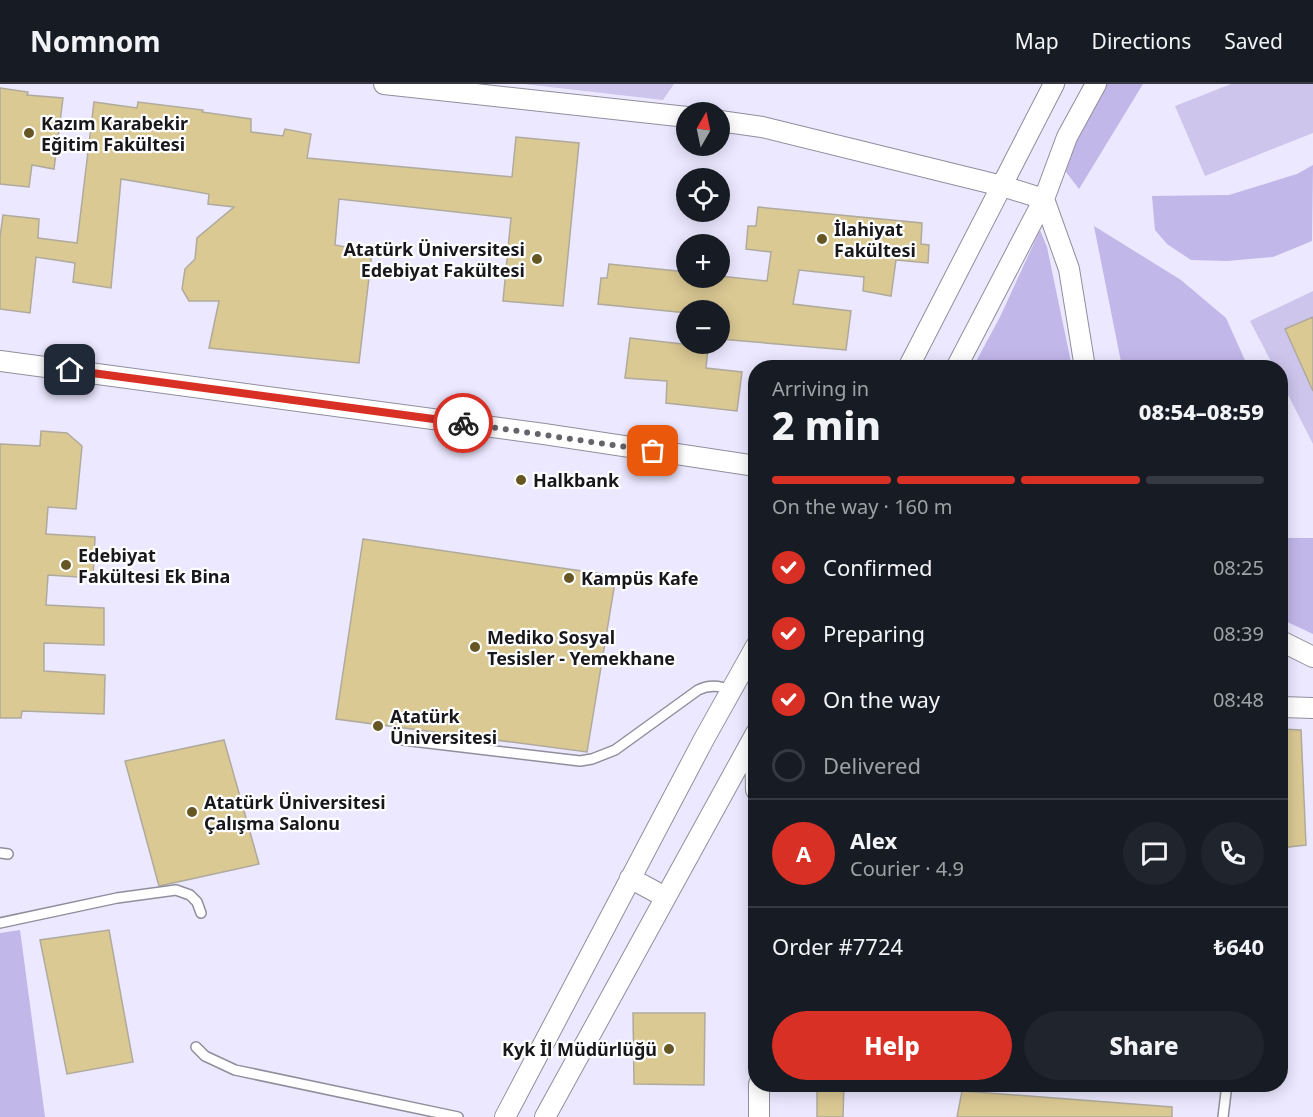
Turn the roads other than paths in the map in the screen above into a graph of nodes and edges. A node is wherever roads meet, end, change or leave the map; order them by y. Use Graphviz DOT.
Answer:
graph roads {
  1 [pos="384,84"];
  2 [pos="1054,84"];
  3 [pos="1096,84"];
  4 [pos="676,116"];
  5 [pos="730,122"];
  6 [pos="1002,186"];
  7 [pos="1044,199"];
  8 [pos="912,360"];
  9 [pos="960,360"];
  10 [pos="1084,360"];
  11 [pos="0,361"];
  12 [pos="748,465"];
  13 [pos="1288,644"];
  14 [pos="1313,657"];
  15 [pos="748,661"];
  16 [pos="732,690"];
  17 [pos="1288,707"];
  18 [pos="1313,708"];
  19 [pos="403,740"];
  20 [pos="748,748"];
  21 [pos="630,878"];
  22 [pos="665,897"];
  23 [pos="201,913"];
  24 [pos="0,923"];
  25 [pos="196,1047"];
  26 [pos="759,1092"];
  27 [pos="1226,1092"];
  28 [pos="458,1117"];
  29 [pos="505,1117"];
  30 [pos="545,1117"];
  31 [pos="759,1117"];
  32 [pos="1223,1117"];
  1 -- 4 [label="street"];
  2 -- 6 [label="street"];
  3 -- 7 [label="street"];
  5 -- 6 [label="street"];
  6 -- 7 [label="street"];
  6 -- 8 [label="street"];
  7 -- 9 [label="street"];
  7 -- 10 [label="street"];
  11 -- 12 [label="street"];
  13 -- 14 [label="street"];
  15 -- 16 [label="street"];
  16 -- 19 [label="lane"];
  16 -- 21 [label="street"];
  17 -- 18 [label="street"];
  20 -- 22 [label="street"];
  21 -- 22 [label="street"];
  21 -- 29 [label="street"];
  22 -- 30 [label="street"];
  23 -- 24 [label="lane"];
  25 -- 28 [label="lane"];
  26 -- 31 [label="street"];
  27 -- 32 [label="lane"];
}
